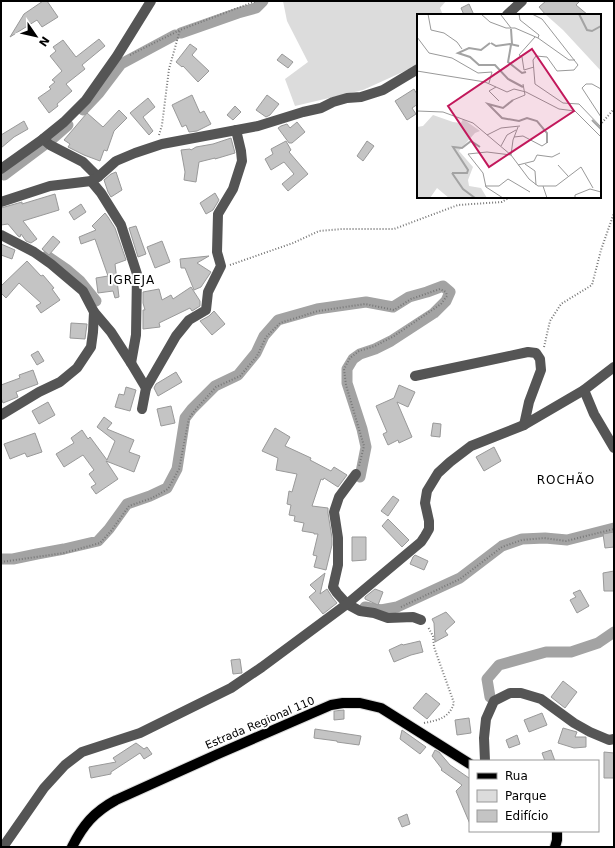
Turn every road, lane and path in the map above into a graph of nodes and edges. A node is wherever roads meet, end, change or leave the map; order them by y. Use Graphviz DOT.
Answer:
graph roads {
  1 [pos="151,1"];
  2 [pos="256,1"];
  3 [pos="522,1"];
  4 [pos="508,14"];
  5 [pos="180,30"];
  6 [pos="121,57"];
  7 [pos="417,70"];
  8 [pos="614,109"];
  9 [pos="601,124"];
  10 [pos="236,130"];
  11 [pos="43,138"];
  12 [pos="162,144"];
  13 [pos="1,169"];
  14 [pos="95,179"];
  15 [pos="508,198"];
  16 [pos="1,202"];
  17 [pos="614,213"];
  18 [pos="1,235"];
  19 [pos="221,266"];
  20 [pos="94,312"];
  21 [pos="540,359"];
  22 [pos="131,363"];
  23 [pos="614,367"];
  24 [pos="415,376"];
  25 [pos="146,388"];
  26 [pos="584,390"];
  27 [pos="142,409"];
  28 [pos="1,415"];
  29 [pos="524,424"];
  30 [pos="614,448"];
  31 [pos="356,474"];
  32 [pos="614,529"];
  33 [pos="1,562"];
  34 [pos="347,604"];
  35 [pos="397,608"];
  36 [pos="421,620"];
  37 [pos="410,726"];
  38 [pos="614,739"];
  39 [pos="485,760"];
  40 [pos="469,763"];
  41 [pos="557,832"];
  42 [pos="3,847"];
  43 [pos="72,847"];
  44 [pos="555,847"];
  1 -- 6 [label="street"];
  2 -- 5 [label="path"];
  3 -- 4 [label="street"];
  5 -- 6 [label="path"];
  5 -- 12 [label="path"];
  6 -- 11 [label="street"];
  7 -- 10 [label="street"];
  8 -- 9 [label="path"];
  10 -- 12 [label="street"];
  10 -- 19 [label="street"];
  11 -- 13 [label="street"];
  11 -- 14 [label="street"];
  12 -- 14 [label="street"];
  14 -- 16 [label="street"];
  14 -- 22 [label="street"];
  15 -- 19 [label="path"];
  17 -- 21 [label="path"];
  18 -- 20 [label="street"];
  19 -- 25 [label="street"];
  20 -- 22 [label="street"];
  20 -- 28 [label="street"];
  21 -- 24 [label="street"];
  21 -- 29 [label="street"];
  22 -- 25 [label="street"];
  23 -- 26 [label="street"];
  25 -- 27 [label="street"];
  26 -- 29 [label="street"];
  26 -- 30 [label="street"];
  29 -- 34 [label="street"];
  31 -- 33 [label="path"];
  31 -- 34 [label="street"];
  32 -- 35 [label="path"];
  34 -- 36 [label="street"];
  34 -- 42 [label="street"];
  36 -- 37 [label="path"];
  37 -- 40 [label="main road, Estrada Regional 110"];
  37 -- 43 [label="main road, Estrada Regional 110"];
  38 -- 39 [label="street"];
  41 -- 44 [label="main road"];
}
